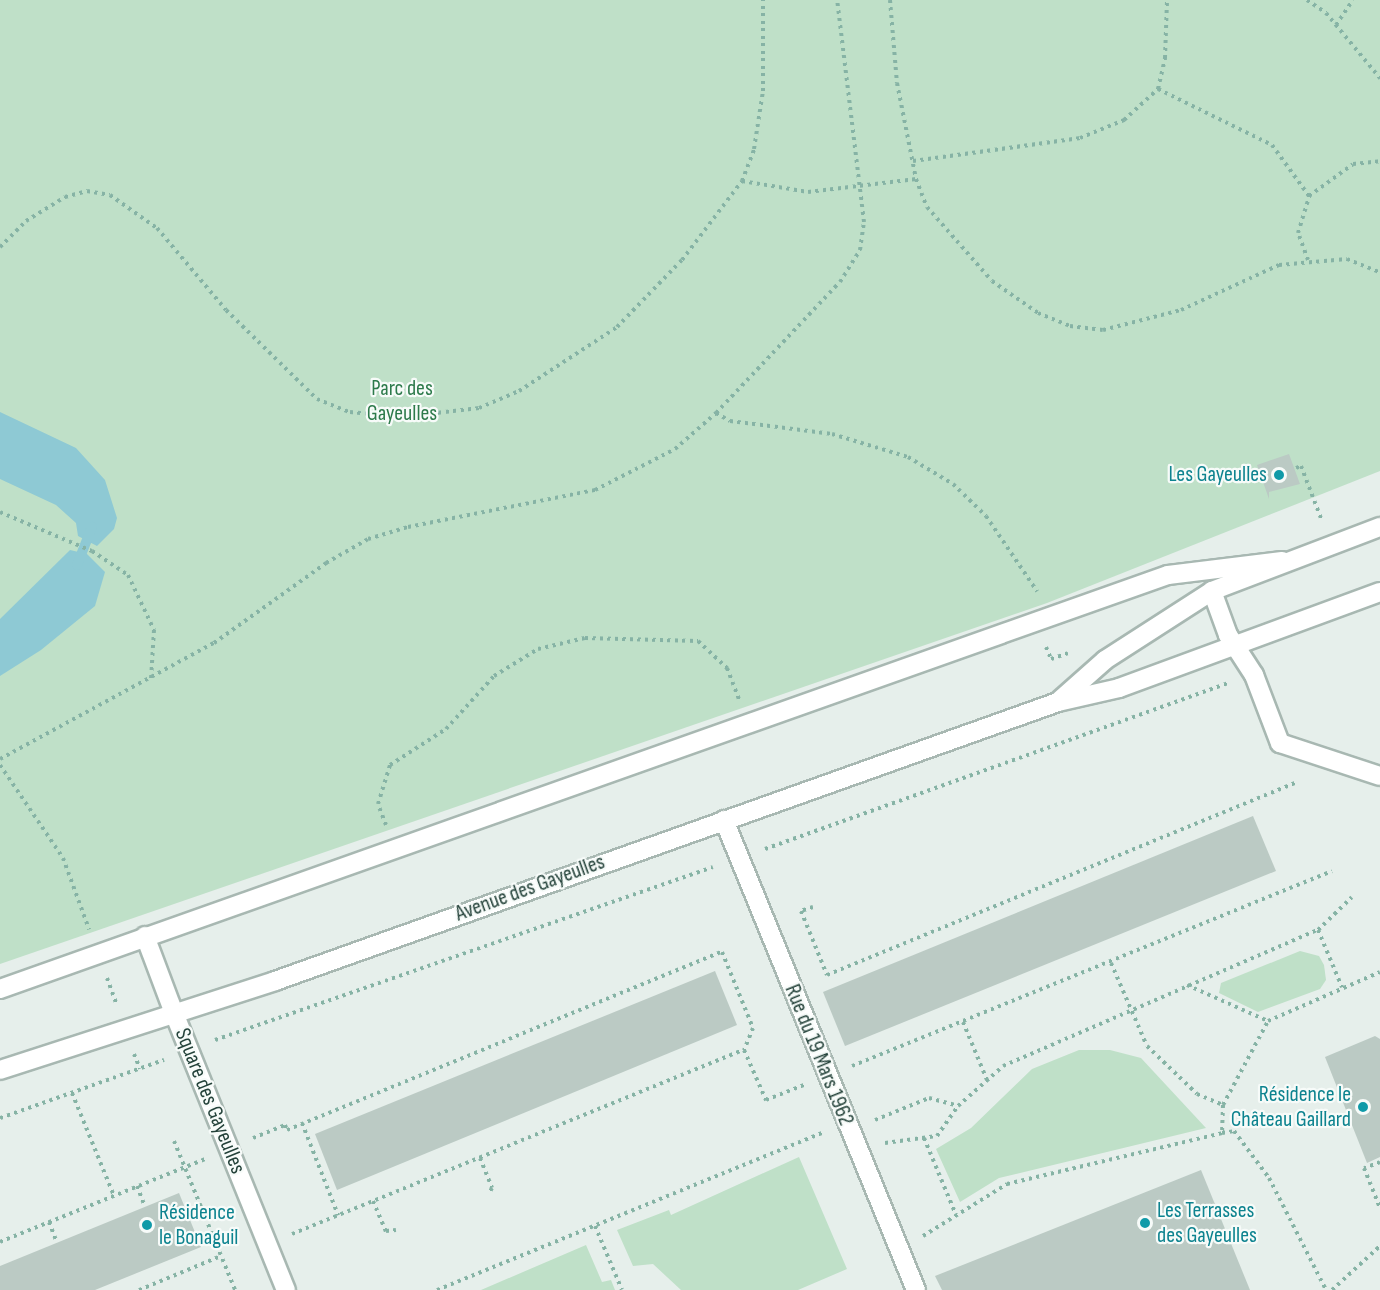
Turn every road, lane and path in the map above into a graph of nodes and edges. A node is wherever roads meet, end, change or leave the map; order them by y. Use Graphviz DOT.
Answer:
graph roads {
  1 [pos="763,0"];
  2 [pos="837,0"];
  3 [pos="891,0"];
  4 [pos="1167,0"];
  5 [pos="1307,0"];
  6 [pos="1353,0"];
  7 [pos="1336,25"];
  8 [pos="1380,78"];
  9 [pos="1158,89"];
  10 [pos="1380,160"];
  11 [pos="913,161"];
  12 [pos="916,179"];
  13 [pos="742,181"];
  14 [pos="859,187"];
  15 [pos="1309,196"];
  16 [pos="0,247"];
  17 [pos="1308,260"];
  18 [pos="1380,272"];
  19 [pos="716,414"];
  20 [pos="1296,468"];
  21 [pos="0,512"];
  22 [pos="1380,527"];
  23 [pos="1331,544"];
  24 [pos="1287,560"];
  25 [pos="1212,591"];
  26 [pos="1380,592"];
  27 [pos="1048,616"];
  28 [pos="1234,645"];
  29 [pos="1254,675"];
  30 [pos="151,680"];
  31 [pos="1058,702"];
  32 [pos="747,723"];
  33 [pos="0,759"];
  34 [pos="0,765"];
  35 [pos="1380,776"];
  36 [pos="1295,783"];
  37 [pos="724,820"];
  38 [pos="395,848"];
  39 [pos="739,858"];
  40 [pos="1332,871"];
  41 [pos="1352,897"];
  42 [pos="813,907"];
  43 [pos="1318,930"];
  44 [pos="145,936"];
  45 [pos="98,953"];
  46 [pos="1111,963"];
  47 [pos="1380,972"];
  48 [pos="1187,985"];
  49 [pos="1342,987"];
  50 [pos="0,989"];
  51 [pos="1131,1010"];
  52 [pos="174,1013"];
  53 [pos="1268,1021"];
  54 [pos="963,1022"];
  55 [pos="126,1031"];
  56 [pos="189,1049"];
  57 [pos="744,1050"];
  58 [pos="140,1069"];
  59 [pos="0,1070"];
  60 [pos="827,1076"];
  61 [pos="987,1080"];
  62 [pos="72,1093"];
  63 [pos="1223,1105"];
  64 [pos="958,1106"];
  65 [pos="0,1118"];
  66 [pos="302,1123"];
  67 [pos="851,1133"];
  68 [pos="1222,1133"];
  69 [pos="924,1137"];
  70 [pos="174,1141"];
  71 [pos="228,1149"];
  72 [pos="480,1158"];
  73 [pos="1380,1162"];
  74 [pos="184,1167"];
  75 [pos="137,1186"];
  76 [pos="489,1192"];
  77 [pos="114,1196"];
  78 [pos="373,1201"];
  79 [pos="145,1207"];
  80 [pos="1380,1208"];
  81 [pos="338,1215"];
  82 [pos="956,1215"];
  83 [pos="49,1222"];
  84 [pos="596,1226"];
  85 [pos="396,1230"];
  86 [pos="0,1242"];
  87 [pos="57,1243"];
  88 [pos="266,1244"];
  89 [pos="1380,1246"];
  90 [pos="900,1250"];
  91 [pos="221,1256"];
  92 [pos="140,1290"];
  93 [pos="235,1290"];
  94 [pos="286,1290"];
  95 [pos="437,1290"];
  96 [pos="622,1290"];
  97 [pos="916,1290"];
  98 [pos="1326,1290"];
  99 [pos="1332,1290"];
  1 -- 13 [label="path"];
  2 -- 14 [label="path"];
  3 -- 11 [label="path"];
  4 -- 9 [label="path"];
  5 -- 7 [label="path"];
  6 -- 7 [label="path"];
  7 -- 8 [label="path"];
  9 -- 11 [label="path"];
  9 -- 15 [label="path"];
  10 -- 15 [label="path"];
  11 -- 12 [label="path"];
  12 -- 14 [label="path"];
  12 -- 17 [label="path"];
  13 -- 14 [label="path"];
  13 -- 16 [label="path"];
  14 -- 19 [label="path"];
  15 -- 17 [label="path"];
  17 -- 18 [label="path"];
  19 -- 27 [label="path"];
  19 -- 30 [label="path"];
  20 -- 23 [label="path"];
  21 -- 30 [label="path"];
  22 -- 23 [label="street, Avenue des Gayeulles"];
  23 -- 24 [label="street, Avenue des Gayeulles"];
  24 -- 25 [label="street, Avenue des Gayeulles"];
  24 -- 27 [label="street"];
  25 -- 28 [label="street"];
  25 -- 31 [label="street, Avenue des Gayeulles"];
  26 -- 28 [label="street, Avenue des Gayeulles"];
  27 -- 32 [label="street"];
  28 -- 29 [label="street"];
  28 -- 31 [label="street, Avenue des Gayeulles"];
  29 -- 35 [label="street"];
  29 -- 39 [label="path"];
  30 -- 33 [label="path"];
  31 -- 37 [label="street, Avenue des Gayeulles"];
  32 -- 38 [label="street"];
  32 -- 38 [label="path"];
  34 -- 45 [label="path"];
  36 -- 42 [label="path"];
  37 -- 39 [label="street, Rue du 19 Mars 1962"];
  37 -- 52 [label="street, Avenue des Gayeulles"];
  38 -- 44 [label="street"];
  39 -- 56 [label="path"];
  39 -- 60 [label="street, Rue du 19 Mars 1962"];
  40 -- 46 [label="path"];
  41 -- 43 [label="path"];
  43 -- 48 [label="path"];
  43 -- 49 [label="path"];
  44 -- 45 [label="street"];
  44 -- 52 [label="street, Square des Gayeulles"];
  45 -- 50 [label="street"];
  45 -- 55 [label="path"];
  46 -- 51 [label="path"];
  46 -- 54 [label="path"];
  47 -- 49 [label="path"];
  48 -- 51 [label="path"];
  48 -- 53 [label="path"];
  49 -- 53 [label="path"];
  51 -- 61 [label="path"];
  51 -- 63 [label="path"];
  52 -- 55 [label="street, Avenue des Gayeulles"];
  52 -- 56 [label="street, Square des Gayeulles"];
  53 -- 63 [label="path"];
  54 -- 60 [label="path"];
  54 -- 61 [label="path"];
  55 -- 58 [label="path"];
  55 -- 59 [label="street, Avenue des Gayeulles"];
  56 -- 58 [label="path"];
  56 -- 71 [label="street, Square des Gayeulles"];
  57 -- 60 [label="path"];
  57 -- 66 [label="path"];
  57 -- 72 [label="path"];
  58 -- 62 [label="path"];
  60 -- 67 [label="street, Rue du 19 Mars 1962"];
  61 -- 64 [label="path"];
  62 -- 65 [label="path"];
  62 -- 77 [label="path"];
  63 -- 68 [label="path"];
  64 -- 67 [label="path"];
  64 -- 69 [label="path"];
  66 -- 71 [label="path"];
  66 -- 81 [label="path"];
  67 -- 69 [label="path"];
  67 -- 84 [label="path"];
  67 -- 90 [label="street, Rue du 19 Mars 1962"];
  68 -- 82 [label="path"];
  68 -- 98 [label="path"];
  69 -- 82 [label="path"];
  70 -- 74 [label="path"];
  71 -- 88 [label="street, Square des Gayeulles"];
  72 -- 76 [label="path"];
  72 -- 78 [label="path"];
  73 -- 80 [label="path"];
  74 -- 75 [label="path"];
  74 -- 91 [label="path"];
  75 -- 77 [label="path"];
  75 -- 79 [label="path"];
  77 -- 83 [label="path"];
  78 -- 81 [label="path"];
  78 -- 85 [label="path"];
  81 -- 88 [label="path"];
  82 -- 90 [label="path"];
  83 -- 86 [label="path"];
  83 -- 87 [label="path"];
  84 -- 95 [label="path"];
  84 -- 96 [label="path"];
  88 -- 94 [label="street, Square des Gayeulles"];
  89 -- 99 [label="path"];
  90 -- 97 [label="street, Rue du 19 Mars 1962"];
  91 -- 92 [label="path"];
  91 -- 93 [label="path"];
}
